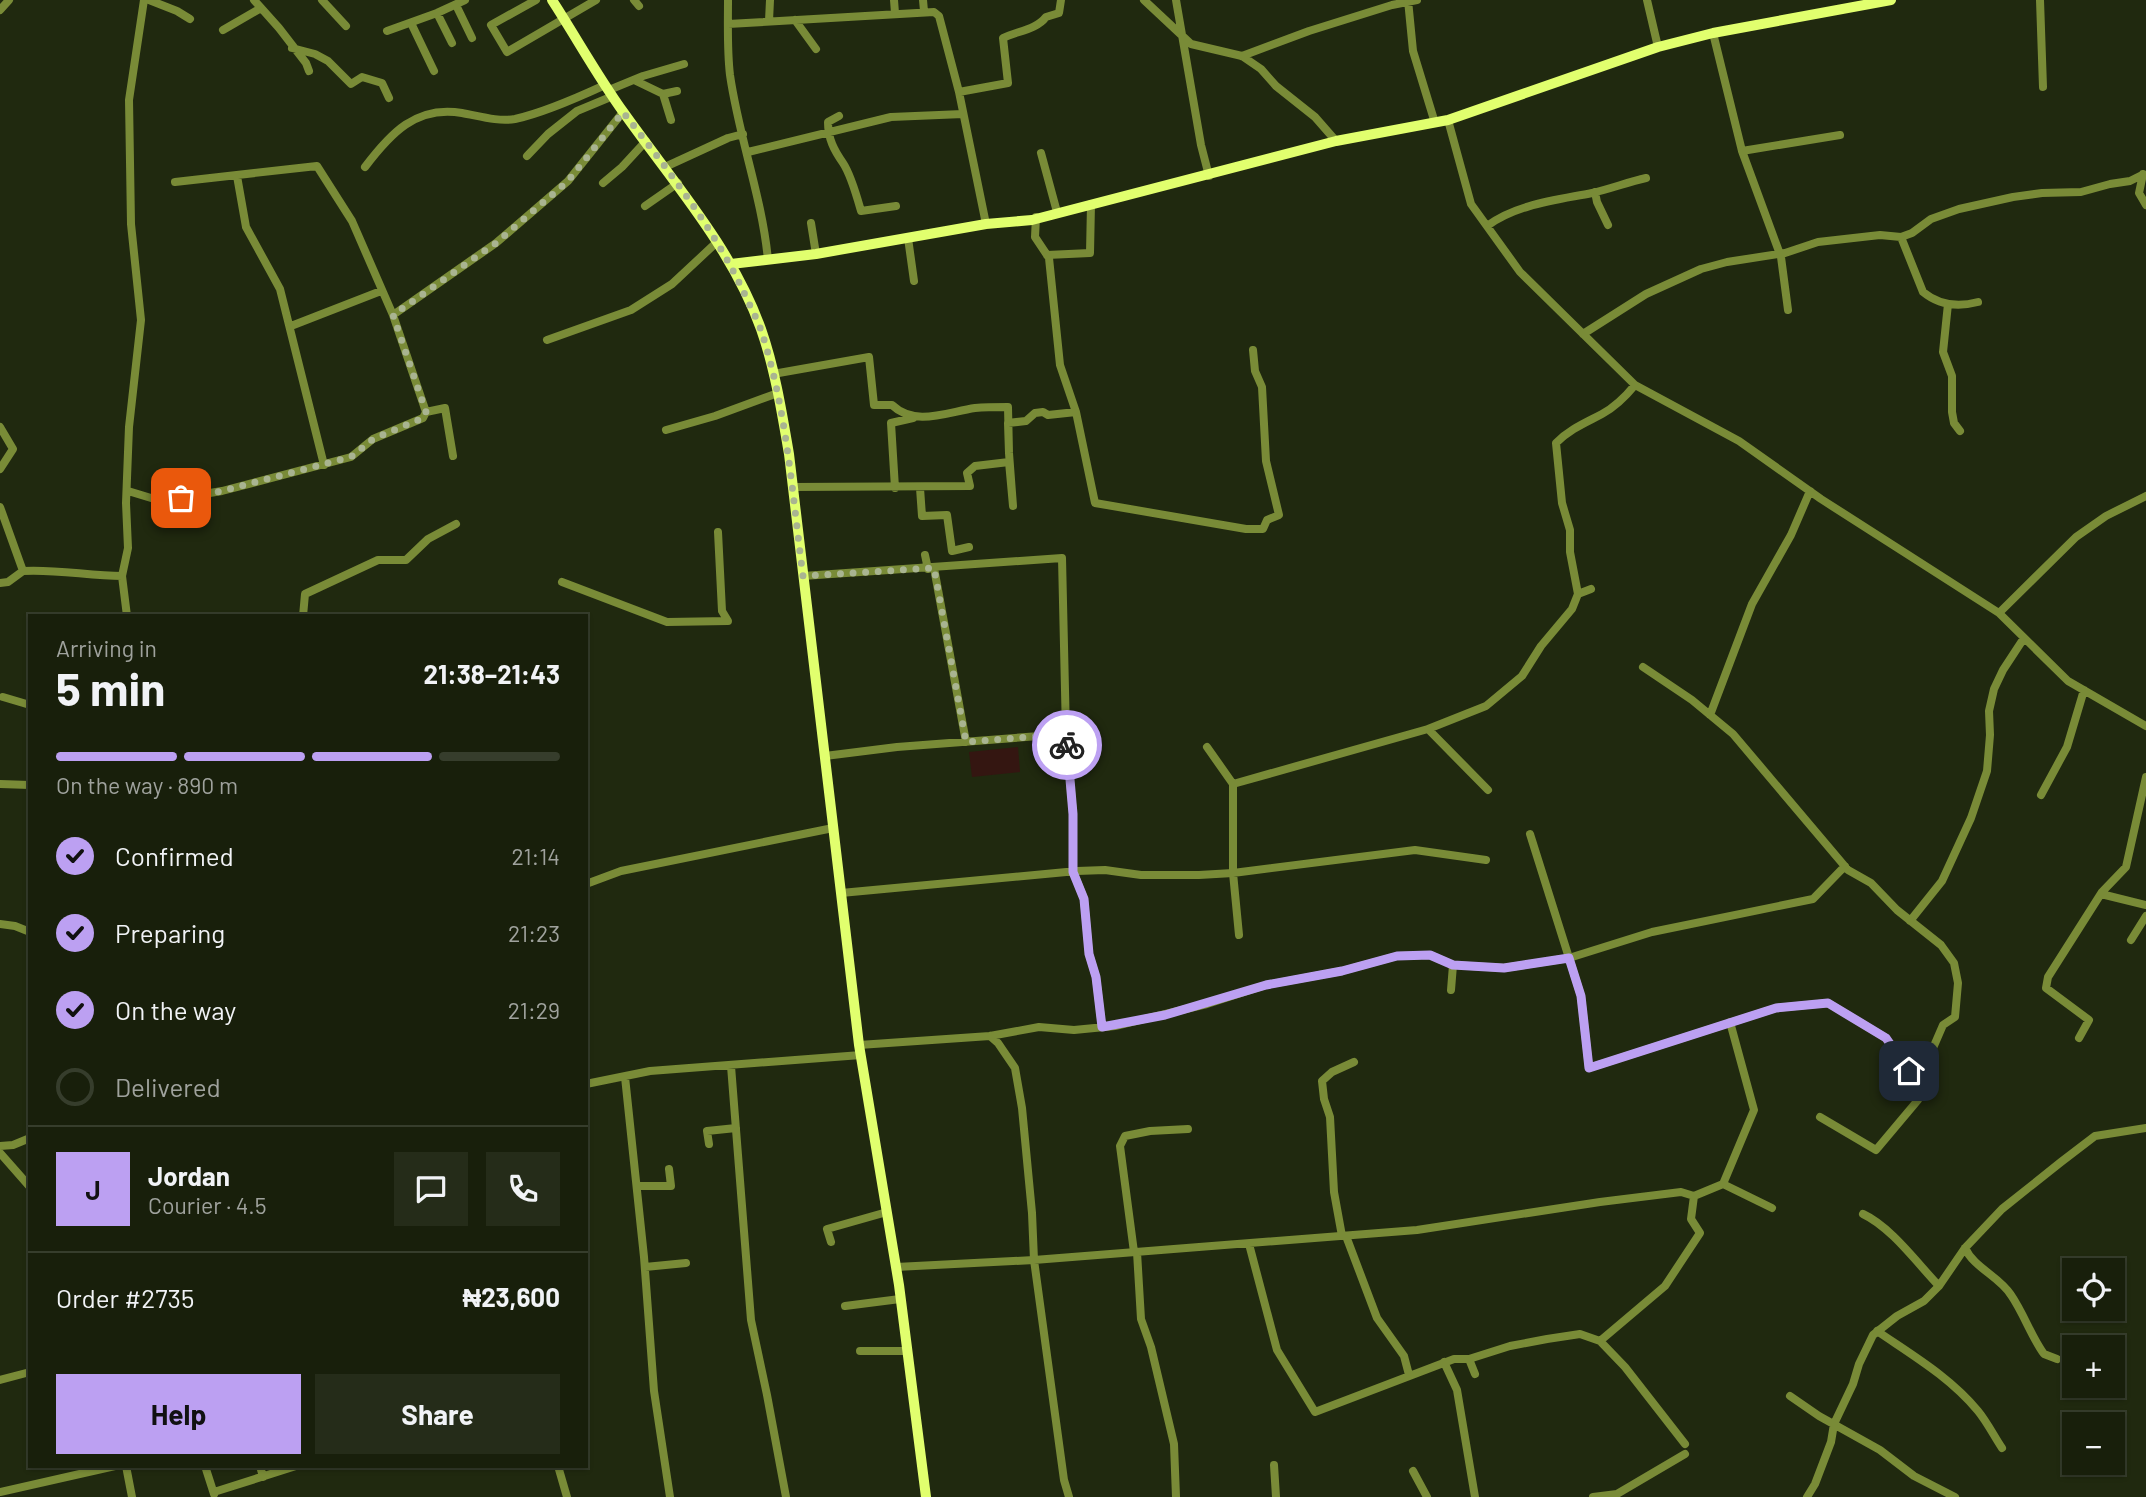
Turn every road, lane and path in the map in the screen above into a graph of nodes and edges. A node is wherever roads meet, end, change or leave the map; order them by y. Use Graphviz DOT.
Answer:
graph roads {
  1 [pos="9,0"];
  2 [pos="146,0"];
  3 [pos="254,0"];
  4 [pos="322,0"];
  5 [pos="465,0"];
  6 [pos="536,0"];
  7 [pos="552,0"];
  8 [pos="596,0"];
  9 [pos="728,0"];
  10 [pos="770,0"];
  11 [pos="894,0"];
  12 [pos="923,0"];
  13 [pos="1061,0"];
  14 [pos="1144,0"];
  15 [pos="1176,0"];
  16 [pos="1417,0"];
  17 [pos="1647,0"];
  18 [pos="1891,0"];
  19 [pos="2040,0"];
  20 [pos="1408,1"];
  21 [pos="456,5"];
  22 [pos="261,8"];
  23 [pos="0,10"];
  24 [pos="924,11"];
  25 [pos="437,13"];
  26 [pos="895,13"];
  27 [pos="190,19"];
  28 [pos="565,20"];
  29 [pos="795,20"];
  30 [pos="769,21"];
  31 [pos="411,23"];
  32 [pos="728,24"];
  33 [pos="346,26"];
  34 [pos="223,30"];
  35 [pos="387,31"];
  36 [pos="1713,33"];
  37 [pos="1183,36"];
  38 [pos="472,38"];
  39 [pos="452,43"];
  40 [pos="1658,47"];
  41 [pos="292,48"];
  42 [pos="816,48"];
  43 [pos="1242,56"];
  44 [pos="684,64"];
  45 [pos="309,71"];
  46 [pos="434,71"];
  47 [pos="634,80"];
  48 [pos="2043,87"];
  49 [pos="609,90"];
  50 [pos="677,91"];
  51 [pos="959,92"];
  52 [pos="663,94"];
  53 [pos="389,98"];
  54 [pos="623,112"];
  55 [pos="963,114"];
  56 [pos="839,116"];
  57 [pos="671,120"];
  58 [pos="1448,120"];
  59 [pos="1435,123"];
  60 [pos="828,133"];
  61 [pos="744,134"];
  62 [pos="1840,135"];
  63 [pos="646,141"];
  64 [pos="1336,141"];
  65 [pos="1742,151"];
  66 [pos="748,152"];
  67 [pos="1041,153"];
  68 [pos="527,156"];
  69 [pos="365,167"];
  70 [pos="665,167"];
  71 [pos="2144,174"];
  72 [pos="237,176"];
  73 [pos="1209,176"];
  74 [pos="1646,178"];
  75 [pos="175,182"];
  76 [pos="603,183"];
  77 [pos="678,183"];
  78 [pos="1595,192"];
  79 [pos="1091,204"];
  80 [pos="2146,205"];
  81 [pos="645,206"];
  82 [pos="896,206"];
  83 [pos="1057,212"];
  84 [pos="1035,217"];
  85 [pos="811,223"];
  86 [pos="986,224"];
  87 [pos="1608,225"];
  88 [pos="1487,226"];
  89 [pos="1901,237"];
  90 [pos="908,238"];
  91 [pos="717,242"];
  92 [pos="816,254"];
  93 [pos="1779,254"];
  94 [pos="1047,255"];
  95 [pos="768,260"];
  96 [pos="731,264"];
  97 [pos="914,281"];
  98 [pos="381,291"];
  99 [pos="1978,302"];
  100 [pos="1948,304"];
  101 [pos="1788,310"];
  102 [pos="393,315"];
  103 [pos="291,326"];
  104 [pos="1583,334"];
  105 [pos="547,340"];
  106 [pos="1253,350"];
  107 [pos="773,374"];
  108 [pos="1635,385"];
  109 [pos="778,393"];
  110 [pos="426,412"];
  111 [pos="1076,412"];
  112 [pos="917,417"];
  113 [pos="0,427"];
  114 [pos="666,430"];
  115 [pos="1960,430"];
  116 [pos="1009,453"];
  117 [pos="453,456"];
  118 [pos="324,465"];
  119 [pos="0,469"];
  120 [pos="792,487"];
  121 [pos="895,488"];
  122 [pos="919,488"];
  123 [pos="128,491"];
  124 [pos="1810,491"];
  125 [pos="2146,496"];
  126 [pos="0,507"];
  127 [pos="456,524"];
  128 [pos="718,532"];
  129 [pos="969,547"];
  130 [pos="925,555"];
  131 [pos="931,568"];
  132 [pos="23,571"];
  133 [pos="122,576"];
  134 [pos="803,576"];
  135 [pos="562,582"];
  136 [pos="0,583"];
  137 [pos="1591,589"];
  138 [pos="1578,594"];
  139 [pos="1998,613"];
  140 [pos="127,614"];
  141 [pos="303,614"];
  142 [pos="2024,638"];
  143 [pos="1643,667"];
  144 [pos="2084,690"];
  145 [pos="3,697"];
  146 [pos="28,704"];
  147 [pos="1710,715"];
  148 [pos="2146,726"];
  149 [pos="1428,729"];
  150 [pos="1066,734"];
  151 [pos="966,742"];
  152 [pos="1208,747"];
  153 [pos="825,756"];
  154 [pos="2146,778"];
  155 [pos="0,784"];
  156 [pos="1233,784"];
  157 [pos="28,785"];
  158 [pos="1488,790"];
  159 [pos="2041,795"];
  160 [pos="834,828"];
  161 [pos="1530,834"];
  162 [pos="1486,860"];
  163 [pos="1845,866"];
  164 [pos="1073,872"];
  165 [pos="1233,873"];
  166 [pos="588,883"];
  167 [pos="841,894"];
  168 [pos="2101,894"];
  169 [pos="2146,905"];
  170 [pos="2146,916"];
  171 [pos="1910,921"];
  172 [pos="0,924"];
  173 [pos="28,931"];
  174 [pos="1239,935"];
  175 [pos="2131,940"];
  176 [pos="1569,958"];
  177 [pos="1453,965"];
  178 [pos="1451,990"];
  179 [pos="1730,1022"];
  180 [pos="1102,1027"];
  181 [pos="990,1035"];
  182 [pos="2079,1038"];
  183 [pos="860,1050"];
  184 [pos="1354,1062"];
  185 [pos="731,1066"];
  186 [pos="625,1077"];
  187 [pos="588,1084"];
  188 [pos="1921,1088"];
  189 [pos="1820,1117"];
  190 [pos="736,1128"];
  191 [pos="2146,1128"];
  192 [pos="1188,1129"];
  193 [pos="28,1139"];
  194 [pos="709,1144"];
  195 [pos="0,1146"];
  196 [pos="0,1153"];
  197 [pos="669,1168"];
  198 [pos="28,1184"];
  199 [pos="1723,1184"];
  200 [pos="637,1186"];
  201 [pos="1694,1196"];
  202 [pos="1772,1208"];
  203 [pos="887,1212"];
  204 [pos="1863,1214"];
  205 [pos="1344,1236"];
  206 [pos="831,1242"];
  207 [pos="1249,1244"];
  208 [pos="1965,1248"];
  209 [pos="1136,1252"];
  210 [pos="1034,1260"];
  211 [pos="686,1262"];
  212 [pos="645,1267"];
  213 [pos="896,1267"];
  214 [pos="1939,1286"];
  215 [pos="900,1299"];
  216 [pos="845,1306"];
  217 [pos="1877,1331"];
  218 [pos="1600,1341"];
  219 [pos="860,1351"];
  220 [pos="907,1351"];
  221 [pos="1469,1359"];
  222 [pos="2057,1359"];
  223 [pos="1444,1362"];
  224 [pos="28,1372"];
  225 [pos="1475,1374"];
  226 [pos="1409,1376"];
  227 [pos="0,1380"];
  228 [pos="1790,1396"];
  229 [pos="1834,1424"];
  230 [pos="1685,1444"];
  231 [pos="2002,1448"];
  232 [pos="1685,1454"];
  233 [pos="1274,1465"];
  234 [pos="106,1468"];
  235 [pos="126,1468"];
  236 [pos="206,1468"];
  237 [pos="261,1468"];
  238 [pos="290,1468"];
  239 [pos="559,1468"];
  240 [pos="1413,1471"];
  241 [pos="263,1477"];
  242 [pos="0,1492"];
  243 [pos="214,1494"];
  244 [pos="132,1497"];
  245 [pos="567,1497"];
  246 [pos="670,1497"];
  247 [pos="786,1497"];
  248 [pos="926,1497"];
  249 [pos="1069,1497"];
  250 [pos="1176,1497"];
  251 [pos="1276,1497"];
  252 [pos="1427,1497"];
  253 [pos="1475,1497"];
  254 [pos="1592,1497"];
  255 [pos="1807,1497"];
  256 [pos="1955,1497"];
  1 -- 23 [label="street"];
  2 -- 27 [label="street"];
  2 -- 123 [label="street"];
  3 -- 22 [label="street"];
  4 -- 33 [label="street"];
  5 -- 21 [label="street"];
  6 -- 28 [label="street"];
  7 -- 28 [label="main road"];
  8 -- 28 [label="street"];
  9 -- 32 [label="street"];
  10 -- 30 [label="street"];
  11 -- 26 [label="street"];
  12 -- 24 [label="street"];
  13 -- 51 [label="street"];
  14 -- 37 [label="street"];
  15 -- 37 [label="street"];
  16 -- 20 [label="street"];
  17 -- 40 [label="street"];
  18 -- 36 [label="main road"];
  19 -- 48 [label="street"];
  20 -- 43 [label="street"];
  20 -- 59 [label="street"];
  21 -- 25 [label="street"];
  21 -- 38 [label="street"];
  22 -- 34 [label="street"];
  22 -- 41 [label="street"];
  24 -- 26 [label="street"];
  24 -- 51 [label="street"];
  25 -- 31 [label="street"];
  25 -- 39 [label="street"];
  26 -- 29 [label="street"];
  28 -- 49 [label="main road"];
  29 -- 30 [label="street"];
  29 -- 42 [label="street"];
  30 -- 32 [label="street"];
  31 -- 35 [label="street"];
  31 -- 46 [label="street"];
  32 -- 61 [label="street"];
  36 -- 40 [label="main road"];
  36 -- 65 [label="street"];
  37 -- 43 [label="street"];
  37 -- 73 [label="street"];
  40 -- 58 [label="main road"];
  41 -- 45 [label="street"];
  41 -- 53 [label="street"];
  43 -- 64 [label="street"];
  44 -- 47 [label="street"];
  47 -- 49 [label="street"];
  47 -- 52 [label="street"];
  49 -- 54 [label="main road"];
  49 -- 68 [label="street"];
  49 -- 69 [label="street"];
  50 -- 52 [label="street"];
  51 -- 55 [label="street"];
  52 -- 57 [label="street"];
  54 -- 63 [label="main road"];
  54 -- 102 [label="street"];
  55 -- 60 [label="street"];
  55 -- 86 [label="street"];
  56 -- 60 [label="street"];
  58 -- 59 [label="main road"];
  58 -- 88 [label="street"];
  59 -- 64 [label="main road"];
  60 -- 66 [label="street"];
  60 -- 82 [label="street"];
  61 -- 66 [label="street"];
  61 -- 70 [label="street"];
  62 -- 65 [label="street"];
  63 -- 70 [label="main road"];
  63 -- 76 [label="street"];
  64 -- 73 [label="main road"];
  65 -- 93 [label="street"];
  66 -- 95 [label="street"];
  67 -- 83 [label="street"];
  70 -- 77 [label="main road"];
  71 -- 80 [label="street"];
  71 -- 89 [label="street"];
  72 -- 75 [label="street"];
  72 -- 98 [label="street"];
  72 -- 103 [label="street"];
  73 -- 79 [label="main road"];
  74 -- 78 [label="street"];
  77 -- 81 [label="street"];
  77 -- 91 [label="main road"];
  78 -- 87 [label="street"];
  78 -- 88 [label="street"];
  79 -- 83 [label="main road"];
  79 -- 94 [label="street"];
  83 -- 84 [label="main road"];
  84 -- 86 [label="main road"];
  84 -- 94 [label="street"];
  85 -- 92 [label="street"];
  86 -- 90 [label="main road"];
  88 -- 104 [label="street"];
  89 -- 93 [label="street"];
  89 -- 100 [label="street"];
  90 -- 92 [label="main road"];
  90 -- 97 [label="street"];
  91 -- 96 [label="main road"];
  91 -- 105 [label="street"];
  92 -- 95 [label="main road"];
  93 -- 101 [label="street"];
  93 -- 104 [label="street"];
  94 -- 111 [label="street"];
  95 -- 96 [label="main road"];
  96 -- 107 [label="main road"];
  98 -- 102 [label="street"];
  98 -- 103 [label="street"];
  99 -- 100 [label="street"];
  100 -- 115 [label="street"];
  102 -- 110 [label="street"];
  103 -- 118 [label="street"];
  104 -- 108 [label="street"];
  106 -- 111 [label="street"];
  107 -- 109 [label="main road"];
  107 -- 112 [label="street"];
  108 -- 124 [label="street"];
  108 -- 138 [label="street"];
  109 -- 114 [label="street"];
  109 -- 120 [label="main road"];
  110 -- 117 [label="street"];
  110 -- 118 [label="street"];
  111 -- 116 [label="street"];
  112 -- 116 [label="street"];
  112 -- 121 [label="street"];
  113 -- 119 [label="street"];
  116 -- 122 [label="street"];
  118 -- 123 [label="street"];
  120 -- 121 [label="street"];
  120 -- 134 [label="main road"];
  121 -- 122 [label="street"];
  122 -- 129 [label="street"];
  123 -- 133 [label="street"];
  124 -- 139 [label="street"];
  124 -- 147 [label="street"];
  125 -- 139 [label="street"];
  126 -- 132 [label="street"];
  127 -- 141 [label="street"];
  128 -- 135 [label="street"];
  130 -- 131 [label="street"];
  131 -- 134 [label="street"];
  131 -- 150 [label="street"];
  131 -- 151 [label="street"];
  132 -- 133 [label="street"];
  132 -- 136 [label="street"];
  133 -- 140 [label="street"];
  134 -- 153 [label="main road"];
  137 -- 138 [label="street"];
  138 -- 149 [label="street"];
  139 -- 142 [label="street"];
  142 -- 144 [label="street"];
  142 -- 171 [label="street"];
  143 -- 147 [label="street"];
  144 -- 148 [label="street"];
  144 -- 159 [label="street"];
  145 -- 146 [label="street"];
  147 -- 163 [label="street"];
  149 -- 156 [label="street"];
  149 -- 158 [label="street"];
  150 -- 151 [label="street"];
  150 -- 164 [label="street"];
  151 -- 153 [label="street"];
  152 -- 156 [label="street"];
  153 -- 160 [label="main road"];
  154 -- 168 [label="street"];
  155 -- 157 [label="street"];
  156 -- 165 [label="street"];
  160 -- 166 [label="street"];
  160 -- 167 [label="main road"];
  161 -- 176 [label="street"];
  162 -- 165 [label="street"];
  163 -- 171 [label="street"];
  163 -- 176 [label="street"];
  164 -- 165 [label="street"];
  164 -- 167 [label="street"];
  164 -- 180 [label="street"];
  165 -- 174 [label="street"];
  167 -- 183 [label="main road"];
  168 -- 169 [label="street"];
  168 -- 182 [label="street"];
  170 -- 175 [label="street"];
  171 -- 188 [label="street"];
  172 -- 173 [label="street"];
  176 -- 177 [label="street"];
  176 -- 179 [label="street"];
  177 -- 178 [label="street"];
  177 -- 180 [label="street"];
  179 -- 188 [label="street"];
  179 -- 199 [label="street"];
  180 -- 181 [label="street"];
  181 -- 183 [label="street"];
  181 -- 210 [label="street"];
  183 -- 185 [label="street"];
  183 -- 203 [label="main road"];
  184 -- 205 [label="street"];
  185 -- 186 [label="street"];
  185 -- 190 [label="street"];
  186 -- 187 [label="street"];
  186 -- 200 [label="street"];
  188 -- 189 [label="street"];
  190 -- 194 [label="street"];
  190 -- 247 [label="street"];
  191 -- 208 [label="street"];
  192 -- 209 [label="street"];
  193 -- 195 [label="street"];
  196 -- 198 [label="street"];
  197 -- 200 [label="street"];
  199 -- 201 [label="street"];
  199 -- 202 [label="street"];
  200 -- 212 [label="street"];
  201 -- 205 [label="street"];
  201 -- 218 [label="street"];
  203 -- 206 [label="street"];
  203 -- 213 [label="main road"];
  204 -- 214 [label="street"];
  205 -- 207 [label="street"];
  205 -- 226 [label="street"];
  207 -- 209 [label="street"];
  207 -- 226 [label="street"];
  208 -- 214 [label="street"];
  208 -- 222 [label="street"];
  209 -- 210 [label="street"];
  209 -- 250 [label="street"];
  210 -- 213 [label="street"];
  210 -- 249 [label="street"];
  211 -- 212 [label="street"];
  212 -- 246 [label="street"];
  213 -- 215 [label="main road"];
  214 -- 217 [label="street"];
  215 -- 216 [label="street"];
  215 -- 220 [label="main road"];
  217 -- 229 [label="street"];
  217 -- 231 [label="street"];
  218 -- 221 [label="street"];
  218 -- 230 [label="street"];
  219 -- 220 [label="street"];
  220 -- 248 [label="main road"];
  221 -- 223 [label="street"];
  221 -- 225 [label="street"];
  223 -- 226 [label="street"];
  223 -- 253 [label="street"];
  224 -- 227 [label="street"];
  228 -- 229 [label="street"];
  229 -- 255 [label="street"];
  229 -- 256 [label="street"];
  232 -- 254 [label="street"];
  233 -- 251 [label="street"];
  234 -- 242 [label="street"];
  235 -- 244 [label="street"];
  236 -- 243 [label="street"];
  237 -- 241 [label="street"];
  238 -- 241 [label="street"];
  239 -- 245 [label="street"];
  240 -- 252 [label="street"];
  241 -- 243 [label="street"];
}
